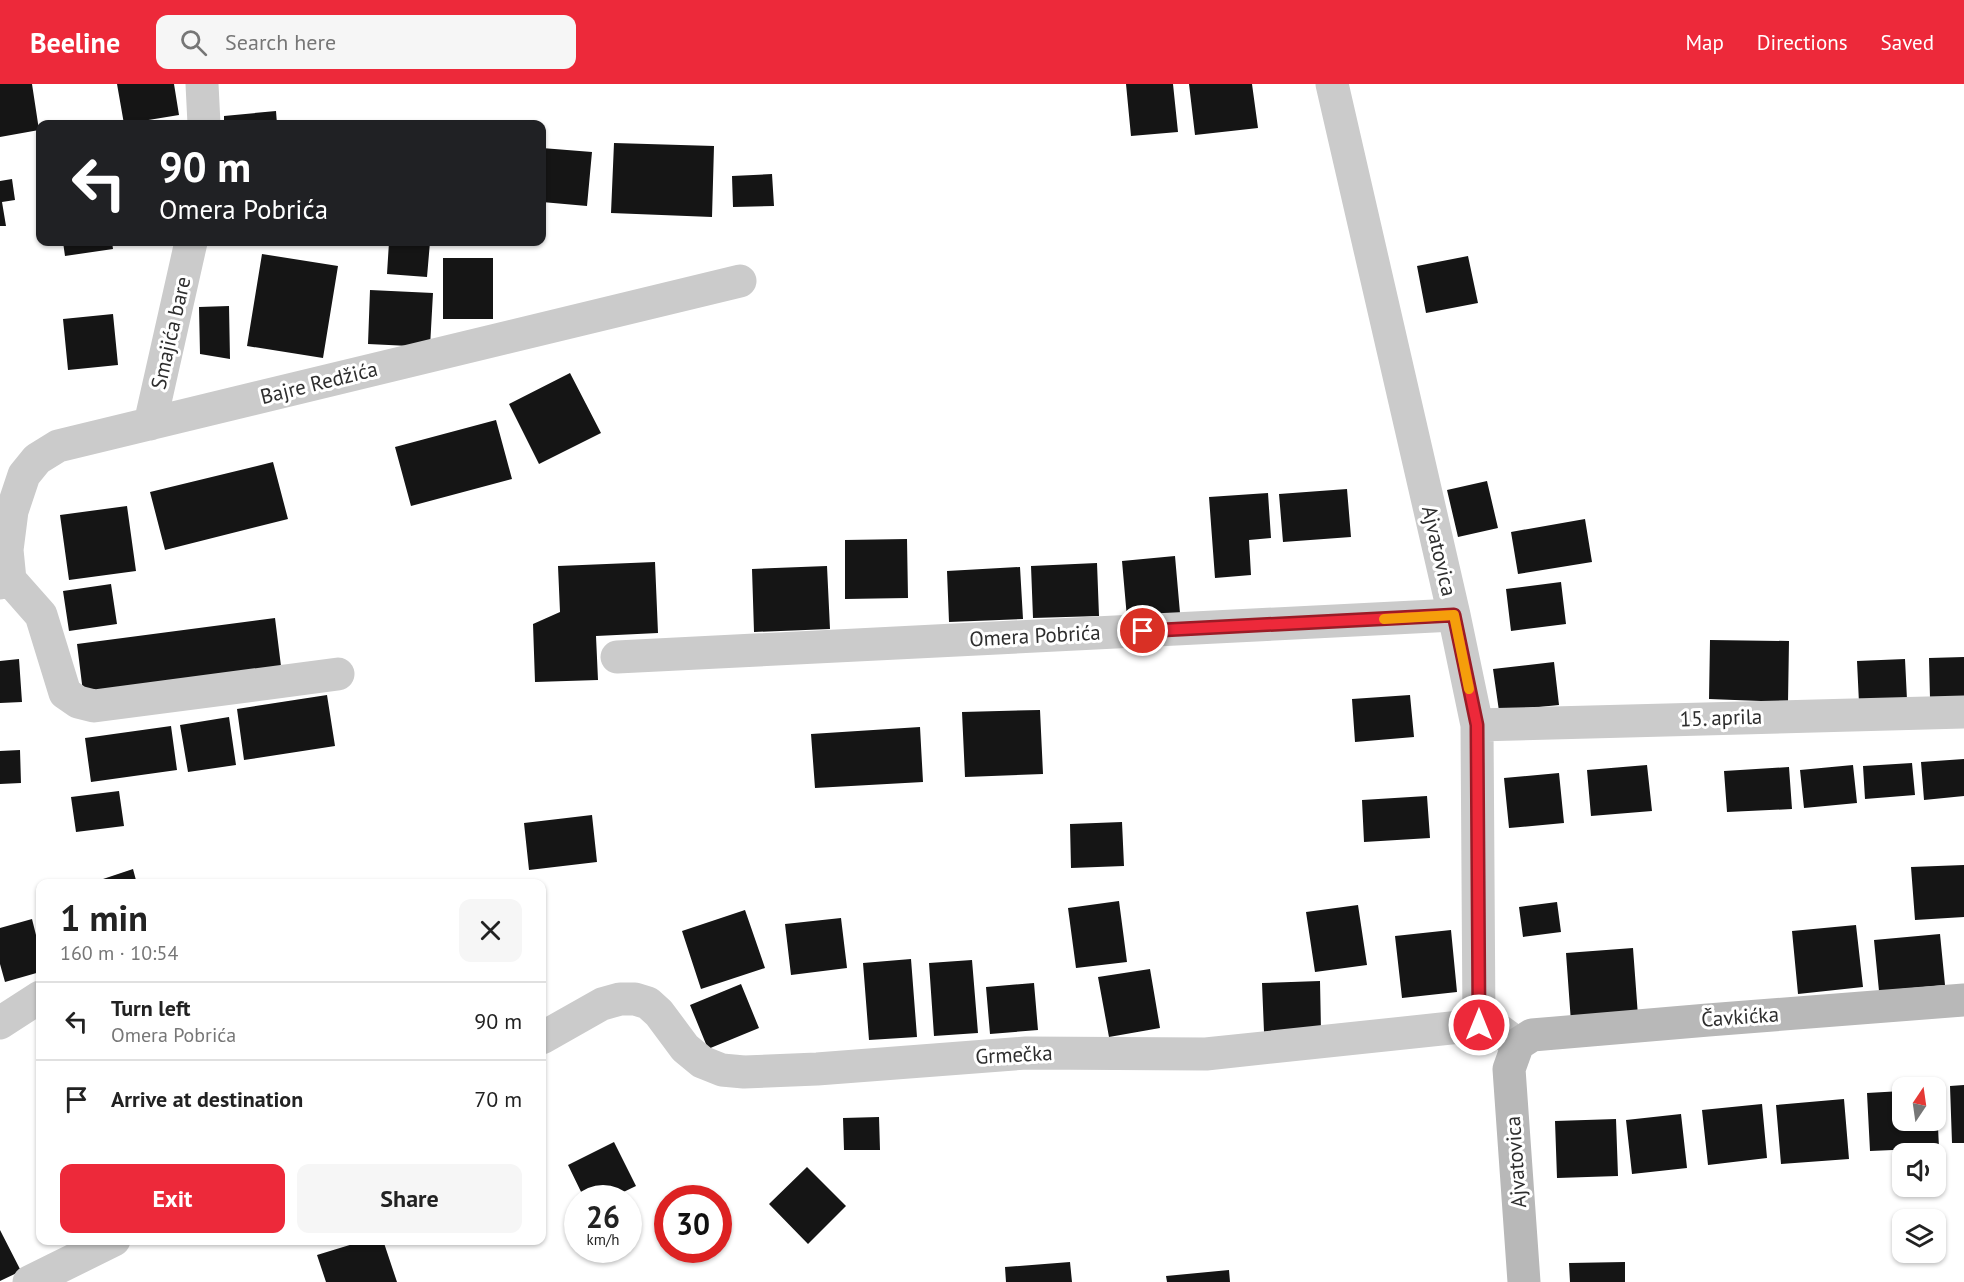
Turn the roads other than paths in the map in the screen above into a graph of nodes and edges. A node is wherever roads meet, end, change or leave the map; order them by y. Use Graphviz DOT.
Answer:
graph roads {
  1 [pos="202,84"];
  2 [pos="1332,84"];
  3 [pos="204,120"];
  4 [pos="190,246"];
  5 [pos="740,281"];
  6 [pos="150,424"];
  7 [pos="5,582"];
  8 [pos="1454,615"];
  9 [pos="617,657"];
  10 [pos="338,674"];
  11 [pos="1964,712"];
  12 [pos="1477,725"];
  13 [pos="36,1000"];
  14 [pos="1964,1000"];
  15 [pos="0,1023"];
  16 [pos="1479,1025"];
  17 [pos="546,1036"];
  18 [pos="1518,1044"];
  19 [pos="104,1245"];
  20 [pos="29,1282"];
  21 [pos="1524,1282"];
  1 -- 3 [label="street"];
  2 -- 8 [label="street, Ajvatovica"];
  4 -- 6 [label="street, Smajića bare"];
  5 -- 6 [label="street, Bajre Redžića"];
  6 -- 7 [label="street, Bajre Redžića"];
  7 -- 10 [label="street"];
  8 -- 9 [label="street, Omera Pobrića"];
  8 -- 12 [label="street, Ajvatovica"];
  11 -- 12 [label="street, 15. aprila"];
  12 -- 16 [label="street, Ajvatovica"];
  13 -- 15 [label="street"];
  14 -- 18 [label="street, Čavkićka"];
  16 -- 17 [label="street, Grmečka"];
  16 -- 18 [label="street, Grmečka"];
  18 -- 21 [label="street, Ajvatovica"];
  19 -- 20 [label="street"];
}
